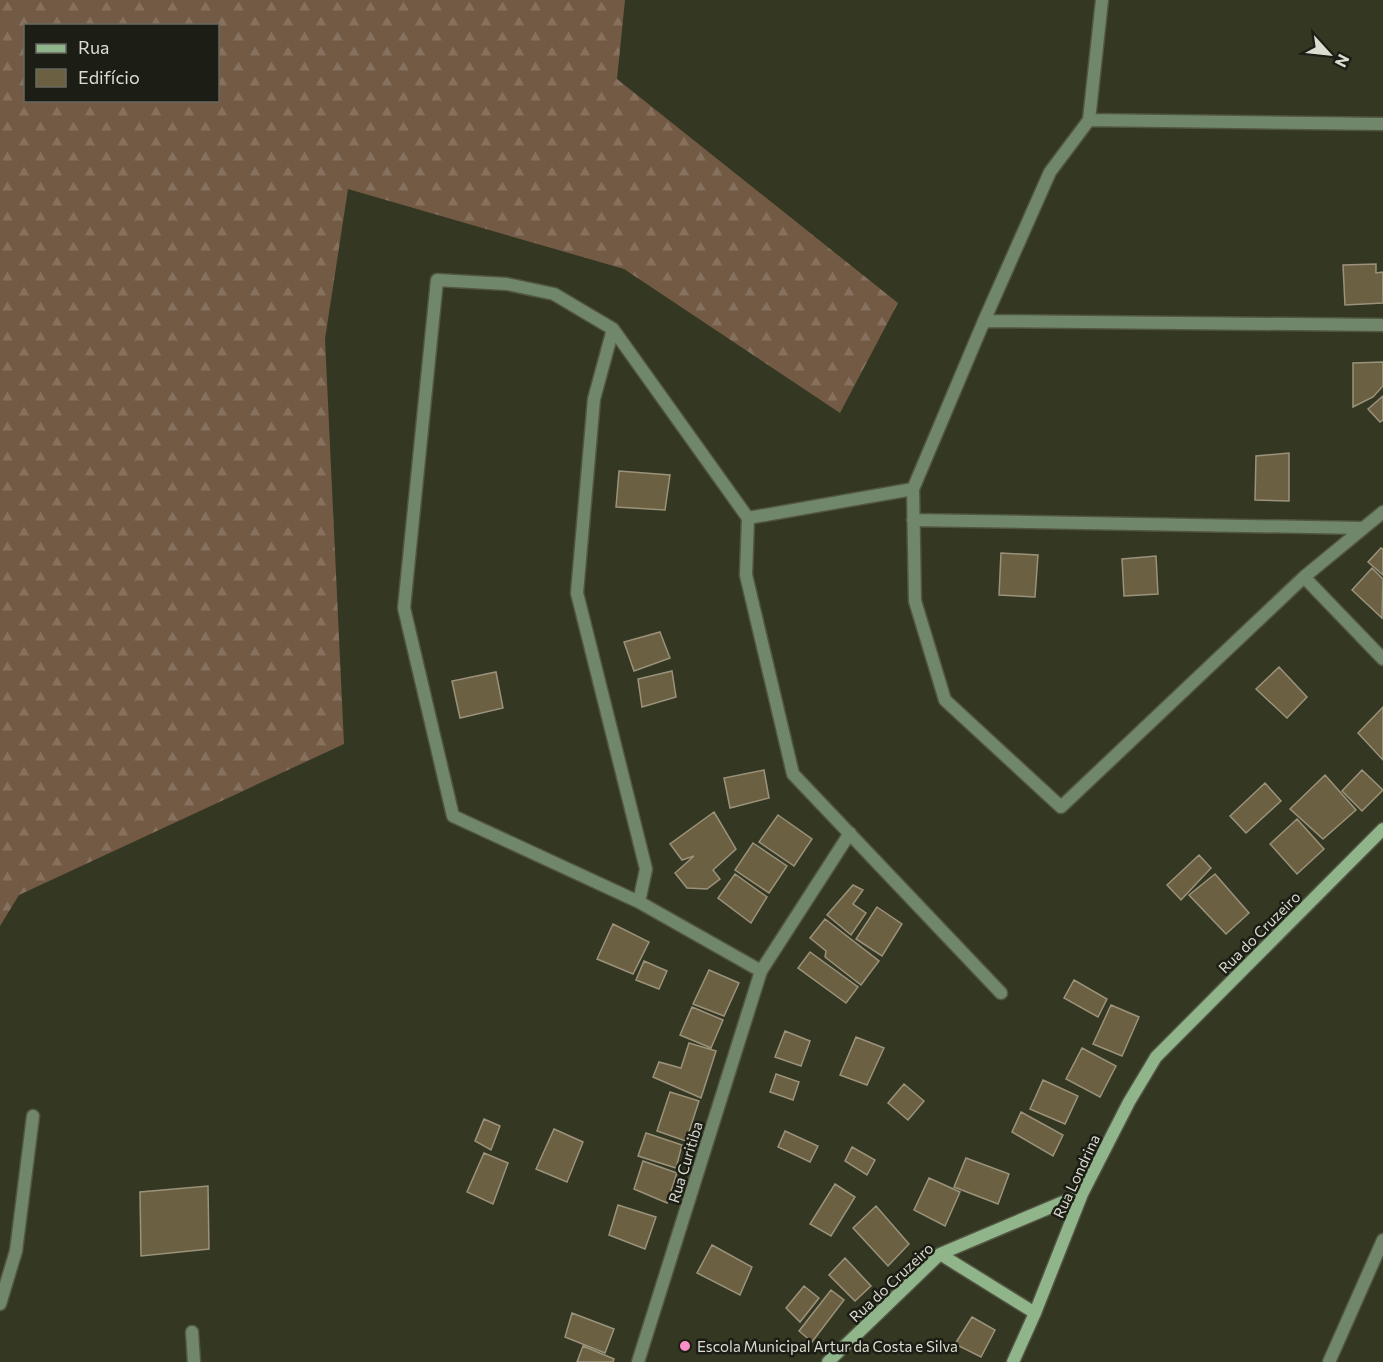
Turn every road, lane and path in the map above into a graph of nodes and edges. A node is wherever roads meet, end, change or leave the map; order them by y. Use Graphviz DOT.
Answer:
graph roads {
  1 [pos="1102,0"];
  2 [pos="1089,120"];
  3 [pos="1383,124"];
  4 [pos="984,321"];
  5 [pos="1383,325"];
  6 [pos="613,329"];
  7 [pos="913,489"];
  8 [pos="1383,512"];
  9 [pos="748,518"];
  10 [pos="913,520"];
  11 [pos="1363,528"];
  12 [pos="1304,577"];
  13 [pos="1383,659"];
  14 [pos="1383,829"];
  15 [pos="850,833"];
  16 [pos="639,902"];
  17 [pos="761,971"];
  18 [pos="1001,993"];
  19 [pos="1156,1057"];
  20 [pos="33,1116"];
  21 [pos="1082,1194"];
  22 [pos="1383,1240"];
  23 [pos="940,1254"];
  24 [pos="0,1304"];
  25 [pos="1035,1312"];
  26 [pos="192,1332"];
  27 [pos="1334,1360"];
  28 [pos="194,1362"];
  29 [pos="638,1362"];
  30 [pos="828,1362"];
  31 [pos="1013,1362"];
  1 -- 2 [label="street"];
  2 -- 3 [label="street"];
  2 -- 4 [label="street"];
  4 -- 5 [label="street"];
  4 -- 7 [label="street"];
  6 -- 9 [label="street"];
  6 -- 16 [label="street"];
  6 -- 16 [label="street"];
  7 -- 9 [label="street"];
  7 -- 10 [label="street"];
  8 -- 11 [label="street"];
  9 -- 15 [label="street"];
  10 -- 11 [label="street"];
  10 -- 12 [label="street"];
  11 -- 12 [label="street"];
  12 -- 13 [label="street"];
  14 -- 19 [label="street, Rua do Cruzeiro"];
  15 -- 17 [label="street, Rua Curitiba"];
  15 -- 18 [label="street"];
  16 -- 17 [label="street"];
  17 -- 29 [label="street, Rua Curitiba"];
  19 -- 21 [label="street, Rua Londrina"];
  20 -- 24 [label="street"];
  21 -- 23 [label="street, Rua do Cruzeiro"];
  21 -- 25 [label="street, Rua Londrina"];
  22 -- 27 [label="street"];
  23 -- 25 [label="street"];
  23 -- 30 [label="street, Rua do Cruzeiro"];
  25 -- 31 [label="street, Rua Londrina"];
  26 -- 28 [label="street"];
}
